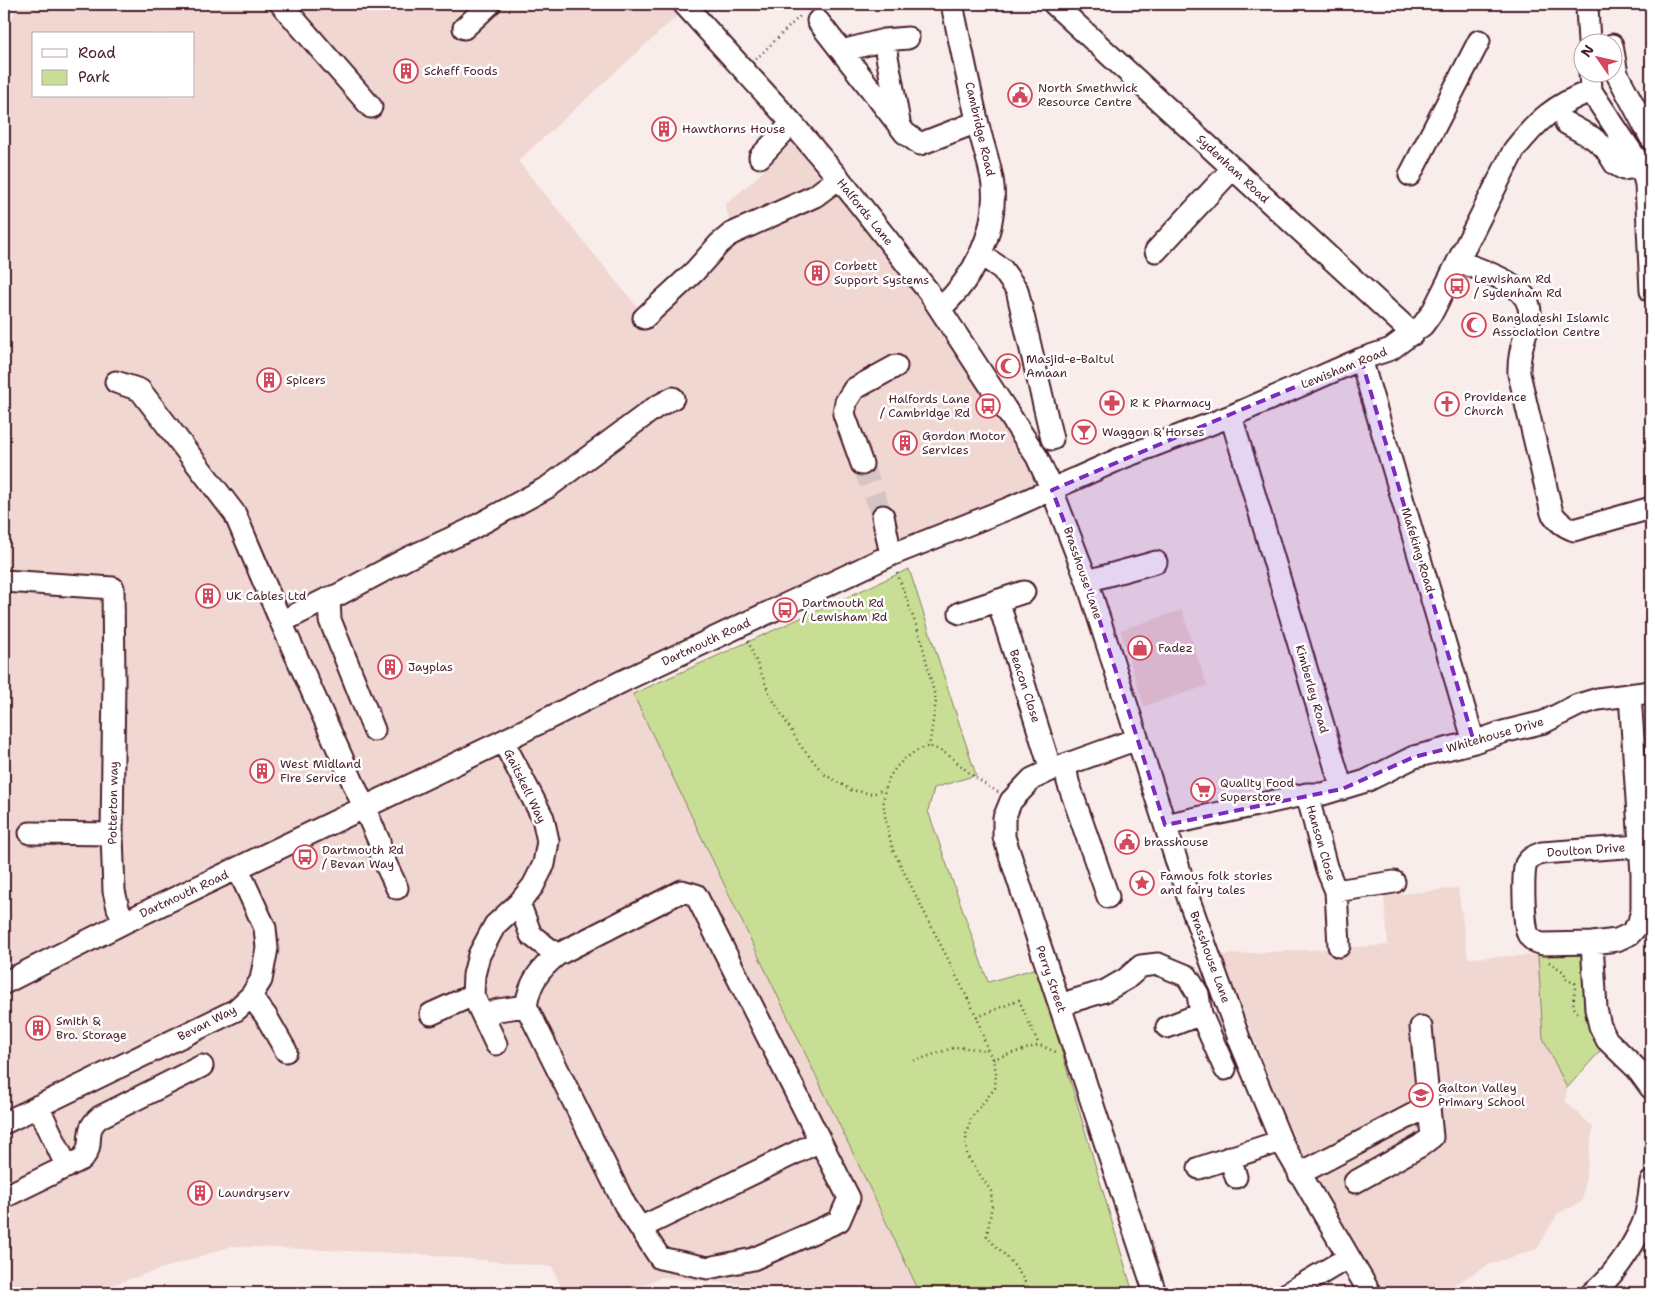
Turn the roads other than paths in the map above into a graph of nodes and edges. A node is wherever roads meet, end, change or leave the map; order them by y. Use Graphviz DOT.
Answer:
graph roads {
  1 [pos="280,4"];
  2 [pos="490,4"];
  3 [pos="684,4"];
  4 [pos="952,4"];
  5 [pos="1054,4"];
  6 [pos="1585,5"];
  7 [pos="812,16"];
  8 [pos="464,28"];
  9 [pos="1589,32"];
  10 [pos="908,38"];
  11 [pos="884,40"];
  12 [pos="1479,41"];
  13 [pos="842,50"];
  14 [pos="1591,82"];
  15 [pos="1621,82"];
  16 [pos="371,107"];
  17 [pos="977,122"];
  18 [pos="792,123"];
  19 [pos="1566,123"];
  20 [pos="900,127"];
  21 [pos="1651,138"];
  22 [pos="760,157"];
  23 [pos="1646,165"];
  24 [pos="1232,169"];
  25 [pos="1410,174"];
  26 [pos="839,178"];
  27 [pos="1156,250"];
  28 [pos="980,254"];
  29 [pos="1458,261"];
  30 [pos="928,291"];
  31 [pos="1651,291"];
  32 [pos="941,308"];
  33 [pos="644,318"];
  34 [pos="1412,334"];
  35 [pos="1361,359"];
  36 [pos="896,366"];
  37 [pos="116,382"];
  38 [pos="673,398"];
  39 [pos="1231,416"];
  40 [pos="1052,439"];
  41 [pos="862,464"];
  42 [pos="1052,490"];
  43 [pos="1651,508"];
  44 [pos="882,516"];
  45 [pos="892,555"];
  46 [pos="1156,562"];
  47 [pos="4,581"];
  48 [pos="1087,581"];
  49 [pos="1024,592"];
  50 [pos="329,598"];
  51 [pos="998,601"];
  52 [pos="960,612"];
  53 [pos="281,622"];
  54 [pos="1651,692"];
  55 [pos="1630,695"];
  56 [pos="374,730"];
  57 [pos="1137,739"];
  58 [pos="503,741"];
  59 [pos="1474,742"];
  60 [pos="1058,767"];
  61 [pos="1342,789"];
  62 [pos="1307,794"];
  63 [pos="364,807"];
  64 [pos="1165,825"];
  65 [pos="30,833"];
  66 [pos="112,834"];
  67 [pos="1639,846"];
  68 [pos="238,869"];
  69 [pos="1646,873"];
  70 [pos="1394,882"];
  71 [pos="397,888"];
  72 [pos="1336,891"];
  73 [pos="1108,896"];
  74 [pos="519,903"];
  75 [pos="126,922"];
  76 [pos="1645,928"];
  77 [pos="1592,943"];
  78 [pos="1339,946"];
  79 [pos="557,955"];
  80 [pos="4,983"];
  81 [pos="473,995"];
  82 [pos="251,996"];
  83 [pos="526,1006"];
  84 [pos="1061,1008"];
  85 [pos="431,1014"];
  86 [pos="1201,1014"];
  87 [pos="483,1015"];
  88 [pos="1167,1026"];
  89 [pos="1420,1027"];
  90 [pos="496,1044"];
  91 [pos="286,1051"];
  92 [pos="202,1066"];
  93 [pos="1225,1069"];
  94 [pos="1651,1088"];
  95 [pos="38,1106"];
  96 [pos="1429,1106"];
  97 [pos="4,1123"];
  98 [pos="1281,1141"];
  99 [pos="820,1142"];
  100 [pos="64,1160"];
  101 [pos="1199,1168"];
  102 [pos="1299,1174"];
  103 [pos="1355,1182"];
  104 [pos="1651,1182"];
  105 [pos="4,1197"];
  106 [pos="640,1228"];
  107 [pos="1349,1257"];
  108 [pos="1155,1293"];
  109 [pos="1288,1293"];
  110 [pos="1370,1293"];
  111 [pos="1592,1293"];
  1 -- 16 [label="street"];
  2 -- 8 [label="street"];
  3 -- 18 [label="street, Halfords Lane"];
  4 -- 17 [label="street, Cambridge Road"];
  5 -- 24 [label="street, Sydenham Road"];
  6 -- 9 [label="street"];
  7 -- 13 [label="street"];
  10 -- 11 [label="street"];
  11 -- 13 [label="street"];
  11 -- 20 [label="street"];
  12 -- 25 [label="street"];
  13 -- 20 [label="street"];
  14 -- 23 [label="street"];
  14 -- 29 [label="street, Lewisham Road"];
  15 -- 21 [label="street"];
  17 -- 20 [label="street"];
  17 -- 28 [label="street, Cambridge Road"];
  18 -- 22 [label="street"];
  18 -- 26 [label="street, Halfords Lane"];
  19 -- 23 [label="street"];
  23 -- 31 [label="street"];
  24 -- 27 [label="street"];
  24 -- 34 [label="street, Sydenham Road"];
  26 -- 30 [label="street, Halfords Lane"];
  26 -- 33 [label="street"];
  28 -- 30 [label="street, Cambridge Road"];
  28 -- 32 [label="street, Cambridge Road"];
  28 -- 40 [label="street"];
  29 -- 34 [label="street, Lewisham Road"];
  29 -- 43 [label="street"];
  30 -- 32 [label="street, Halfords Lane"];
  32 -- 42 [label="street, Halfords Lane"];
  34 -- 35 [label="street, Lewisham Road"];
  35 -- 39 [label="street, Lewisham Road"];
  35 -- 59 [label="street, Mafeking Road"];
  36 -- 41 [label="street"];
  37 -- 53 [label="street"];
  38 -- 50 [label="street"];
  39 -- 42 [label="street, Lewisham Road"];
  39 -- 61 [label="street, Kimberley Road"];
  42 -- 45 [label="street, Dartmouth Road"];
  42 -- 48 [label="street, Brasshouse Lane"];
  44 -- 45 [label="street"];
  45 -- 58 [label="street, Dartmouth Road"];
  46 -- 48 [label="street"];
  47 -- 66 [label="street, Potterton way"];
  48 -- 57 [label="street, Brasshouse Lane"];
  49 -- 51 [label="street"];
  50 -- 53 [label="street"];
  50 -- 56 [label="street"];
  51 -- 52 [label="street"];
  51 -- 60 [label="street, Beacon Close"];
  53 -- 63 [label="street"];
  54 -- 55 [label="street, Whitehouse Drive"];
  55 -- 59 [label="street, Whitehouse Drive"];
  55 -- 67 [label="street, Doulton Drive"];
  57 -- 60 [label="street, Perry Street"];
  57 -- 64 [label="street, Brasshouse Lane"];
  58 -- 63 [label="street, Dartmouth Road"];
  58 -- 74 [label="street, Gaitskell Way"];
  59 -- 61 [label="street, Whitehouse Drive"];
  60 -- 73 [label="street, Beacon Close"];
  60 -- 84 [label="street, Perry Street"];
  61 -- 62 [label="street"];
  62 -- 64 [label="street"];
  62 -- 72 [label="street, Hanson Close"];
  63 -- 68 [label="street, Dartmouth Road"];
  63 -- 71 [label="street"];
  64 -- 98 [label="street, Brasshouse Lane"];
  65 -- 66 [label="street"];
  66 -- 75 [label="street, Potterton way"];
  67 -- 69 [label="street, Doulton Drive"];
  67 -- 77 [label="street, Doulton Drive"];
  68 -- 75 [label="street, Dartmouth Road"];
  68 -- 82 [label="street, Bevan Way"];
  69 -- 76 [label="street, Doulton Drive"];
  70 -- 72 [label="street, Hanson Close"];
  72 -- 78 [label="street, Hanson Close"];
  74 -- 79 [label="street"];
  74 -- 81 [label="street, Gaitskell Way"];
  75 -- 80 [label="street, Dartmouth Road"];
  76 -- 77 [label="street, Doulton Drive"];
  77 -- 94 [label="street"];
  79 -- 83 [label="street"];
  79 -- 99 [label="street"];
  81 -- 85 [label="street"];
  81 -- 87 [label="street"];
  82 -- 91 [label="street"];
  82 -- 95 [label="street, Bevan Way"];
  83 -- 87 [label="street"];
  83 -- 106 [label="street"];
  84 -- 86 [label="street"];
  84 -- 108 [label="street, Perry Street"];
  86 -- 88 [label="street"];
  86 -- 93 [label="street"];
  87 -- 90 [label="street"];
  89 -- 96 [label="street"];
  92 -- 100 [label="street"];
  95 -- 97 [label="street, Bevan Way"];
  95 -- 100 [label="street"];
  96 -- 102 [label="street"];
  96 -- 103 [label="street"];
  98 -- 101 [label="street"];
  98 -- 102 [label="street, Brasshouse Lane"];
  99 -- 106 [label="street"];
  99 -- 106 [label="street"];
  100 -- 105 [label="street"];
  102 -- 107 [label="street, Brasshouse Lane"];
  104 -- 111 [label="street"];
  107 -- 109 [label="street"];
  107 -- 110 [label="street, Brasshouse Lane"];
}
